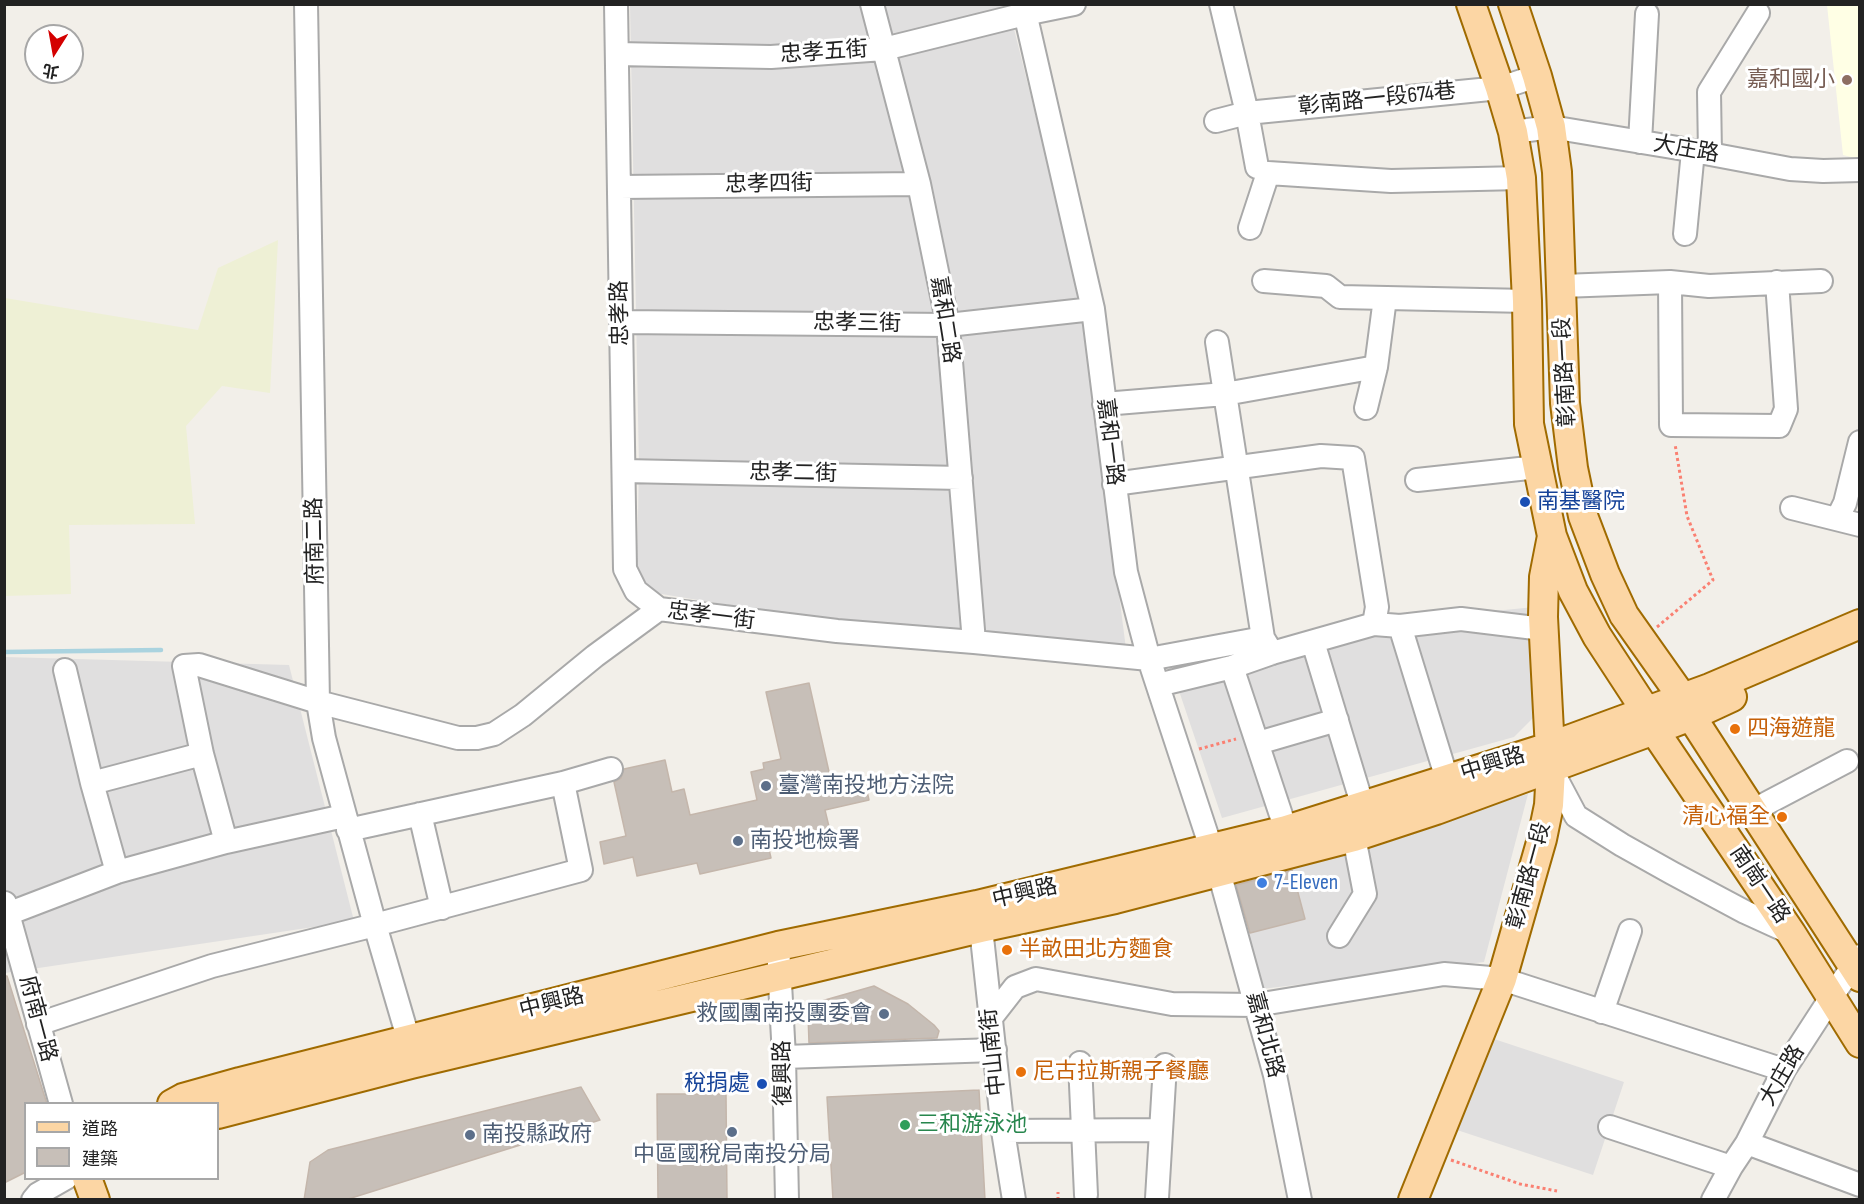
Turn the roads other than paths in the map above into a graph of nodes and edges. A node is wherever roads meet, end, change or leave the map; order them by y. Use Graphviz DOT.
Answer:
graph roads {
  1 [pos="306,4"];
  2 [pos="616,4"];
  3 [pos="872,4"];
  4 [pos="1074,4"];
  5 [pos="1221,4"];
  6 [pos="1471,4"];
  7 [pos="1513,4"];
  8 [pos="1024,9"];
  9 [pos="1758,13"];
  10 [pos="1647,14"];
  11 [pos="884,49"];
  12 [pos="617,54"];
  13 [pos="1537,76"];
  14 [pos="1500,88"];
  15 [pos="1247,113"];
  16 [pos="1216,121"];
  17 [pos="1551,127"];
  18 [pos="1513,132"];
  19 [pos="1640,142"];
  20 [pos="1701,152"];
  21 [pos="1257,167"];
  22 [pos="1860,170"];
  23 [pos="1521,178"];
  24 [pos="919,184"];
  25 [pos="620,187"];
  26 [pos="1250,228"];
  27 [pos="1685,234"];
  28 [pos="1264,281"];
  29 [pos="1821,281"];
  30 [pos="1670,282"];
  31 [pos="1777,282"];
  32 [pos="1562,286"];
  33 [pos="1385,298"];
  34 [pos="1527,301"];
  35 [pos="1093,309"];
  36 [pos="621,322"];
  37 [pos="948,326"];
  38 [pos="1217,342"];
  39 [pos="1376,367"];
  40 [pos="1225,394"];
  41 [pos="1104,404"];
  42 [pos="1366,408"];
  43 [pos="1860,442"];
  44 [pos="1538,467"];
  45 [pos="1236,468"];
  46 [pos="624,471"];
  47 [pos="962,478"];
  48 [pos="1417,480"];
  49 [pos="1114,484"];
  50 [pos="1792,508"];
  51 [pos="1837,519"];
  52 [pos="1860,525"];
  53 [pos="1552,536"];
  54 [pos="659,609"];
  55 [pos="1374,624"];
  56 [pos="1860,624"];
  57 [pos="1400,626"];
  58 [pos="1543,629"];
  59 [pos="975,642"];
  60 [pos="1313,642"];
  61 [pos="1860,643"];
  62 [pos="1267,645"];
  63 [pos="1801,658"];
  64 [pos="1149,659"];
  65 [pos="1232,667"];
  66 [pos="65,670"];
  67 [pos="1158,685"];
  68 [pos="318,702"];
  69 [pos="1687,706"];
  70 [pos="1337,720"];
  71 [pos="1650,721"];
  72 [pos="1257,739"];
  73 [pos="202,754"];
  74 [pos="1550,758"];
  75 [pos="1847,761"];
  76 [pos="611,769"];
  77 [pos="1447,779"];
  78 [pos="92,783"];
  79 [pos="563,783"];
  80 [pos="1363,807"];
  81 [pos="1752,811"];
  82 [pos="420,814"];
  83 [pos="346,823"];
  84 [pos="1286,830"];
  85 [pos="1354,837"];
  86 [pos="226,842"];
  87 [pos="1216,861"];
  88 [pos="117,872"];
  89 [pos="442,908"];
  90 [pos="6,910"];
  91 [pos="979,917"];
  92 [pos="375,925"];
  93 [pos="1630,931"];
  94 [pos="1791,933"];
  95 [pos="1339,936"];
  96 [pos="778,946"];
  97 [pos="1857,966"];
  98 [pos="781,976"];
  99 [pos="1502,979"];
  100 [pos="1832,996"];
  101 [pos="1256,1005"];
  102 [pos="1602,1012"];
  103 [pos="990,1019"];
  104 [pos="38,1024"];
  105 [pos="1860,1043"];
  106 [pos="995,1050"];
  107 [pos="410,1052"];
  108 [pos="784,1057"];
  109 [pos="1080,1063"];
  110 [pos="1165,1065"];
  111 [pos="1784,1070"];
  112 [pos="243,1094"];
  113 [pos="60,1102"];
  114 [pos="176,1102"];
  115 [pos="219,1113"];
  116 [pos="1610,1127"];
  117 [pos="1082,1130"];
  118 [pos="1161,1130"];
  119 [pos="1003,1131"];
  120 [pos="1748,1143"];
  121 [pos="1731,1167"];
  122 [pos="64,1180"];
  123 [pos="81,1180"];
  124 [pos="87,1180"];
  125 [pos="1860,1185"];
  126 [pos="1086,1195"];
  127 [pos="1157,1197"];
  128 [pos="33,1200"];
  129 [pos="78,1200"];
  130 [pos="95,1200"];
  131 [pos="787,1200"];
  132 [pos="1014,1200"];
  133 [pos="1300,1200"];
  134 [pos="1413,1200"];
  135 [pos="1713,1200"];
  1 -- 68 [label="street, 府南二路"];
  2 -- 12 [label="street, 忠孝路"];
  3 -- 11 [label="street, 嘉和二路"];
  4 -- 8 [label="street, 忠孝五街"];
  5 -- 15 [label="street"];
  6 -- 14 [label="main road, 彰南路一段"];
  7 -- 13 [label="main road, 彰南路一段"];
  8 -- 11 [label="street, 忠孝五街"];
  8 -- 35 [label="street, 嘉和一路"];
  9 -- 20 [label="street"];
  10 -- 19 [label="street"];
  11 -- 12 [label="street, 忠孝五街"];
  11 -- 24 [label="street, 嘉和二路"];
  12 -- 25 [label="street, 忠孝路"];
  13 -- 14 [label="street, 彰南路一段674巷"];
  13 -- 17 [label="main road, 彰南路一段"];
  14 -- 15 [label="street, 彰南路一段674巷"];
  14 -- 18 [label="main road, 彰南路一段"];
  15 -- 16 [label="street, 彰南路一段674巷"];
  15 -- 21 [label="street"];
  17 -- 18 [label="street, 大庄路"];
  17 -- 19 [label="street, 大庄路"];
  17 -- 32 [label="main road, 彰南路一段"];
  18 -- 23 [label="main road, 彰南路一段"];
  19 -- 20 [label="street, 大庄路"];
  20 -- 22 [label="street, 大庄路"];
  20 -- 27 [label="street"];
  23 -- 26 [label="street"];
  23 -- 34 [label="main road, 彰南路一段"];
  24 -- 25 [label="street, 忠孝四街"];
  24 -- 37 [label="street, 嘉和二路"];
  25 -- 36 [label="street, 忠孝路"];
  28 -- 33 [label="street"];
  29 -- 31 [label="street"];
  30 -- 31 [label="street"];
  30 -- 31 [label="street"];
  30 -- 32 [label="street"];
  32 -- 69 [label="main road, 彰南路一段"];
  33 -- 34 [label="street"];
  33 -- 39 [label="street"];
  34 -- 44 [label="main road, 彰南路一段"];
  35 -- 37 [label="street, 忠孝三街"];
  35 -- 41 [label="street, 嘉和一路"];
  36 -- 37 [label="street, 忠孝三街"];
  36 -- 46 [label="street, 忠孝路"];
  37 -- 47 [label="street, 嘉和二路"];
  38 -- 40 [label="street"];
  39 -- 40 [label="street"];
  39 -- 42 [label="street"];
  40 -- 41 [label="street"];
  40 -- 45 [label="street"];
  41 -- 49 [label="street, 嘉和一路"];
  43 -- 51 [label="street"];
  44 -- 48 [label="street"];
  44 -- 53 [label="main road, 彰南路一段"];
  45 -- 49 [label="street"];
  45 -- 55 [label="street"];
  45 -- 62 [label="street"];
  46 -- 47 [label="street, 忠孝二街"];
  46 -- 54 [label="street, 忠孝路"];
  47 -- 59 [label="street, 嘉和二路"];
  49 -- 64 [label="street, 嘉和一路"];
  50 -- 51 [label="street"];
  51 -- 52 [label="street"];
  53 -- 58 [label="main road, 彰南路一段"];
  53 -- 71 [label="main road, 彰南路一段"];
  54 -- 59 [label="street, 忠孝一街"];
  54 -- 68 [label="street, 忠孝一街"];
  55 -- 57 [label="street"];
  55 -- 60 [label="street"];
  56 -- 63 [label="main road, 中興路"];
  57 -- 58 [label="street"];
  57 -- 77 [label="street"];
  58 -- 74 [label="main road, 彰南路一段"];
  59 -- 64 [label="street, 忠孝一街"];
  60 -- 62 [label="street"];
  60 -- 70 [label="street"];
  61 -- 63 [label="main road, 中興路"];
  62 -- 64 [label="street, 忠孝一街"];
  62 -- 65 [label="street"];
  63 -- 69 [label="main road, 中興路"];
  64 -- 67 [label="street, 嘉和一路"];
  65 -- 67 [label="street"];
  65 -- 72 [label="street"];
  66 -- 78 [label="street"];
  67 -- 87 [label="street, 嘉和一路"];
  68 -- 73 [label="street, 忠孝一街"];
  68 -- 83 [label="street, 府南二路"];
  69 -- 71 [label="main road, 中興路"];
  69 -- 81 [label="main road, 南崗一路"];
  70 -- 72 [label="street"];
  70 -- 80 [label="street"];
  71 -- 74 [label="main road, 中興路"];
  71 -- 94 [label="main road, 南崗一路"];
  72 -- 84 [label="street"];
  73 -- 78 [label="street"];
  73 -- 86 [label="street"];
  74 -- 77 [label="main road, 中興路"];
  74 -- 85 [label="main road, 中興路"];
  74 -- 94 [label="street"];
  74 -- 99 [label="main road, 彰南路一段"];
  75 -- 81 [label="street"];
  76 -- 79 [label="street"];
  77 -- 80 [label="main road, 中興路"];
  78 -- 88 [label="street"];
  79 -- 82 [label="street"];
  79 -- 89 [label="street"];
  80 -- 84 [label="main road, 中興路"];
  81 -- 97 [label="main road, 南崗一路"];
  82 -- 83 [label="street"];
  82 -- 89 [label="street"];
  83 -- 86 [label="street"];
  83 -- 92 [label="street, 府南二路"];
  84 -- 87 [label="main road, 中興路"];
  85 -- 87 [label="main road, 中興路"];
  85 -- 95 [label="street"];
  86 -- 88 [label="street"];
  87 -- 91 [label="main road, 中興路"];
  87 -- 101 [label="street, 嘉和北路"];
  88 -- 90 [label="street"];
  89 -- 92 [label="street"];
  90 -- 104 [label="street, 府南一路"];
  91 -- 96 [label="main road, 中興路"];
  91 -- 98 [label="main road, 中興路"];
  91 -- 103 [label="street, 中山南街"];
  92 -- 104 [label="street"];
  92 -- 107 [label="street, 府南二路"];
  93 -- 102 [label="street"];
  94 -- 100 [label="main road, 南崗一路"];
  96 -- 98 [label="street, 復興路"];
  96 -- 107 [label="main road, 中興路"];
  97 -- 100 [label="street, 大庄路"];
  98 -- 107 [label="main road, 中興路"];
  98 -- 108 [label="street, 復興路"];
  99 -- 101 [label="street"];
  99 -- 102 [label="street"];
  99 -- 134 [label="main road, 彰南路一段"];
  100 -- 105 [label="main road, 南崗一路"];
  100 -- 111 [label="street, 大庄路"];
  101 -- 103 [label="street"];
  101 -- 133 [label="street, 嘉和北路"];
  102 -- 111 [label="street"];
  103 -- 106 [label="street, 中山南街"];
  104 -- 113 [label="street, 府南一路"];
  106 -- 108 [label="street"];
  106 -- 119 [label="street, 中山南街"];
  107 -- 112 [label="main road, 中興路"];
  108 -- 131 [label="street, 復興路"];
  109 -- 117 [label="street"];
  110 -- 118 [label="street"];
  111 -- 120 [label="street, 大庄路"];
  112 -- 114 [label="main road, 中興路"];
  112 -- 115 [label="main road, 中興路"];
  116 -- 121 [label="street"];
  117 -- 118 [label="street"];
  117 -- 119 [label="street"];
  117 -- 126 [label="street"];
  118 -- 127 [label="street"];
  119 -- 132 [label="street, 中山南街"];
  120 -- 121 [label="street, 大庄路"];
  120 -- 125 [label="street"];
  121 -- 135 [label="street, 大庄路"];
  122 -- 128 [label="street"];
  123 -- 129 [label="main road"];
  124 -- 130 [label="main road"];
}
